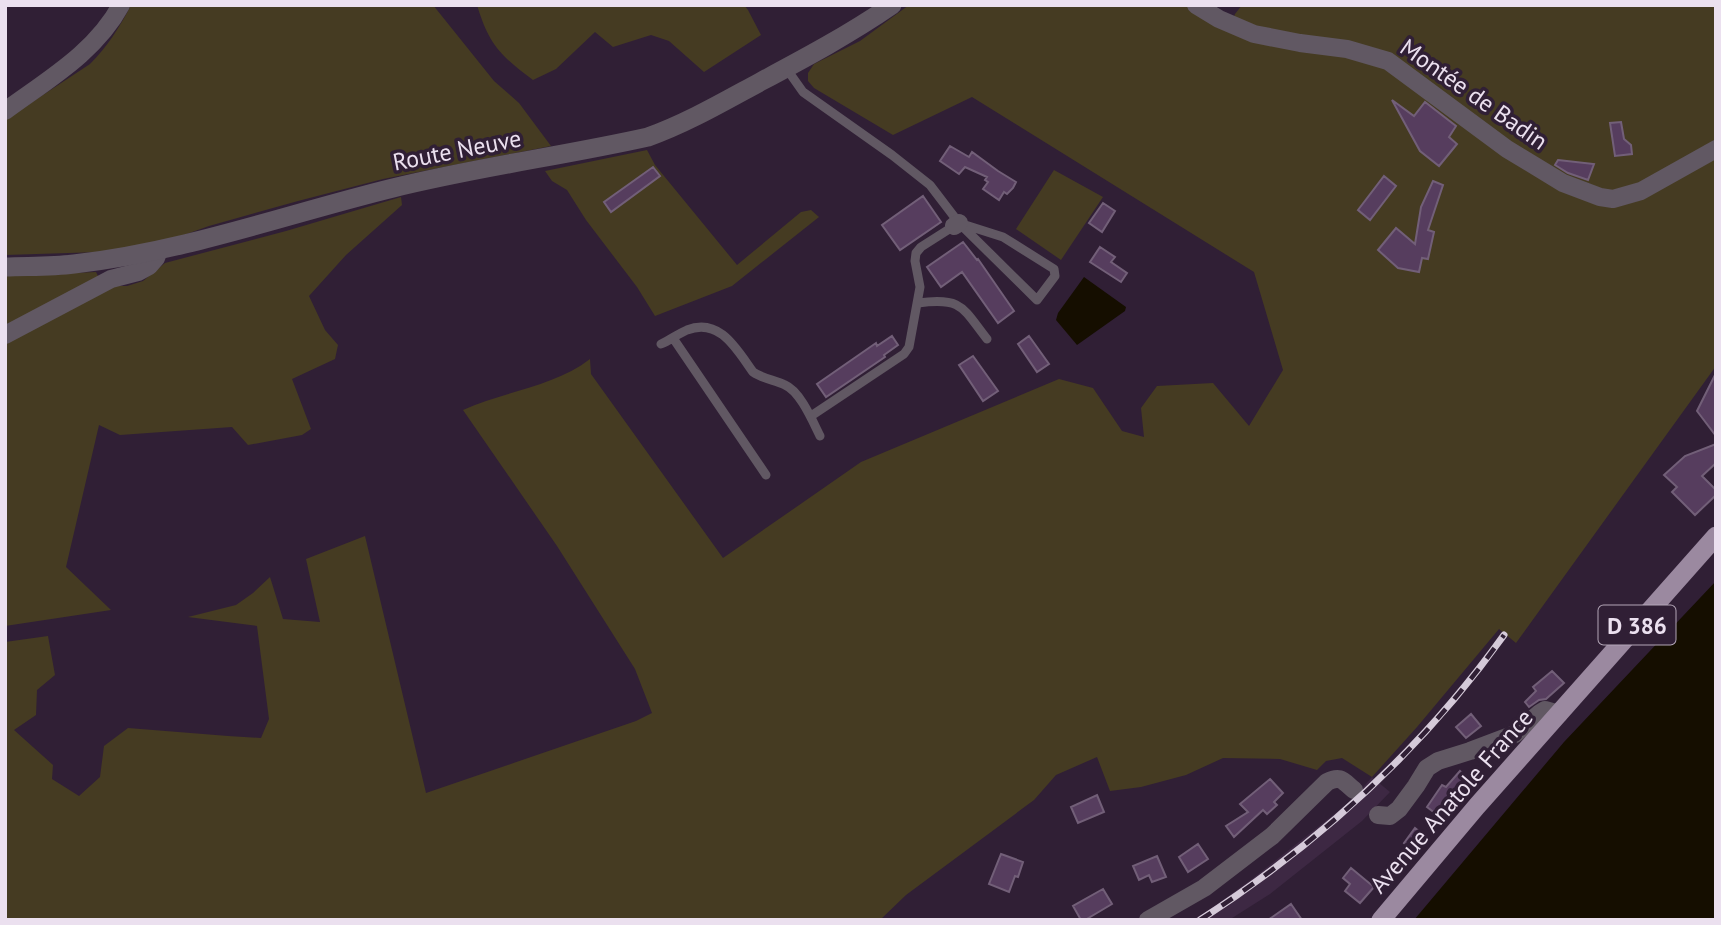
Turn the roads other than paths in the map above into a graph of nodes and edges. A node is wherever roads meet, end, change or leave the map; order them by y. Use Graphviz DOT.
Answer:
graph roads {
  1 [pos="121,5"];
  2 [pos="892,5"];
  3 [pos="1196,5"];
  4 [pos="786,68"];
  5 [pos="5,111"];
  6 [pos="1716,149"];
  7 [pos="957,225"];
  8 [pos="159,250"];
  9 [pos="5,267"];
  10 [pos="918,303"];
  11 [pos="5,335"];
  12 [pos="673,338"];
  13 [pos="987,339"];
  14 [pos="662,344"];
  15 [pos="811,416"];
  16 [pos="820,436"];
  17 [pos="766,475"];
  18 [pos="1716,536"];
  19 [pos="1559,714"];
  20 [pos="1353,790"];
  21 [pos="1378,815"];
  22 [pos="1148,920"];
  23 [pos="1381,920"];
  1 -- 5 [label="street"];
  2 -- 4 [label="street, Route Neuve"];
  3 -- 6 [label="street, Montée de Badin"];
  4 -- 7 [label="lane"];
  4 -- 8 [label="street, Route Neuve"];
  7 -- 7 [label="lane"];
  7 -- 10 [label="lane"];
  8 -- 9 [label="street, Route Neuve"];
  8 -- 11 [label="street"];
  10 -- 13 [label="lane"];
  10 -- 15 [label="lane"];
  12 -- 14 [label="lane"];
  12 -- 15 [label="lane"];
  12 -- 17 [label="lane"];
  15 -- 16 [label="lane"];
  18 -- 19 [label="main road, D 386"];
  19 -- 21 [label="street"];
  19 -- 23 [label="main road, Avenue Anatole France / D 386"];
  20 -- 22 [label="street"];
}
